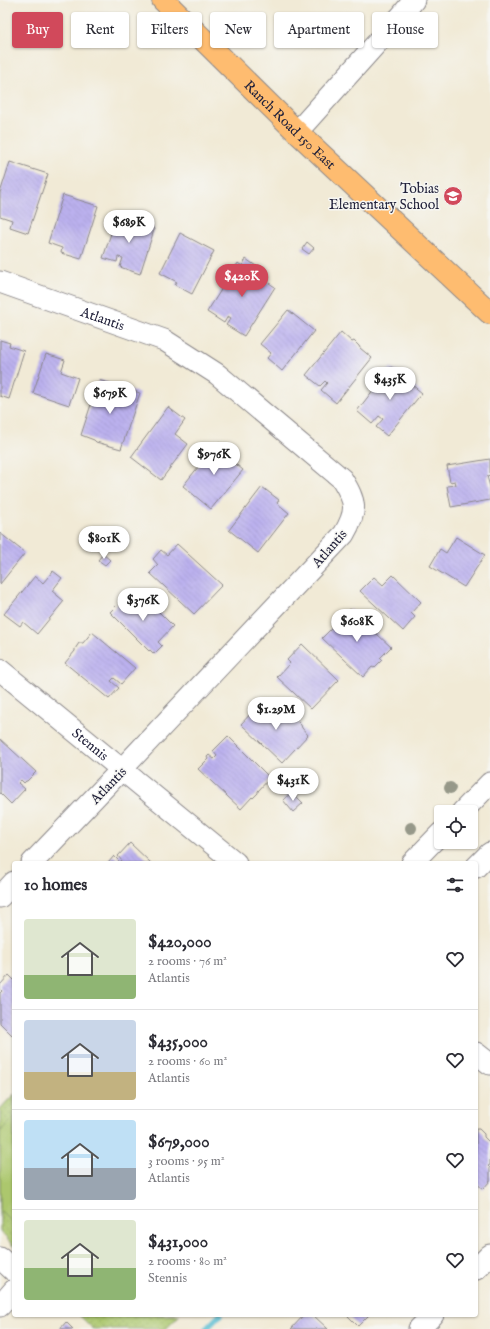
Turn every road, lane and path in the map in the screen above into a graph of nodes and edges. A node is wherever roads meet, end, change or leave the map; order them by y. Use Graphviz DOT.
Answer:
graph roads {
  1 [pos="163,0"];
  2 [pos="414,0"];
  3 [pos="297,132"];
  4 [pos="0,282"];
  5 [pos="490,312"];
  6 [pos="0,670"];
  7 [pos="122,769"];
  8 [pos="490,782"];
  9 [pos="469,805"];
  10 [pos="434,840"];
  11 [pos="490,853"];
  12 [pos="34,861"];
  13 [pos="234,861"];
  14 [pos="414,861"];
  15 [pos="478,865"];
  16 [pos="12,884"];
  17 [pos="0,897"];
  18 [pos="478,1055"];
  19 [pos="490,1064"];
  20 [pos="490,1255"];
  21 [pos="0,1258"];
  22 [pos="478,1268"];
  23 [pos="12,1269"];
  24 [pos="12,1292"];
  25 [pos="0,1306"];
  26 [pos="431,1317"];
  27 [pos="419,1329"];
  1 -- 3 [label="main road, Ranch Road 150 East"];
  2 -- 3 [label="street"];
  3 -- 5 [label="main road, Ranch Road 150 East"];
  4 -- 7 [label="street, Atlantis"];
  6 -- 7 [label="street, Stennis"];
  7 -- 12 [label="street, Atlantis"];
  7 -- 13 [label="street, Stennis"];
  8 -- 9 [label="street"];
  10 -- 14 [label="street"];
  11 -- 15 [label="street"];
  16 -- 17 [label="street"];
  18 -- 19 [label="street"];
  20 -- 22 [label="street"];
  21 -- 23 [label="street"];
  24 -- 25 [label="street"];
  26 -- 27 [label="street"];
}
